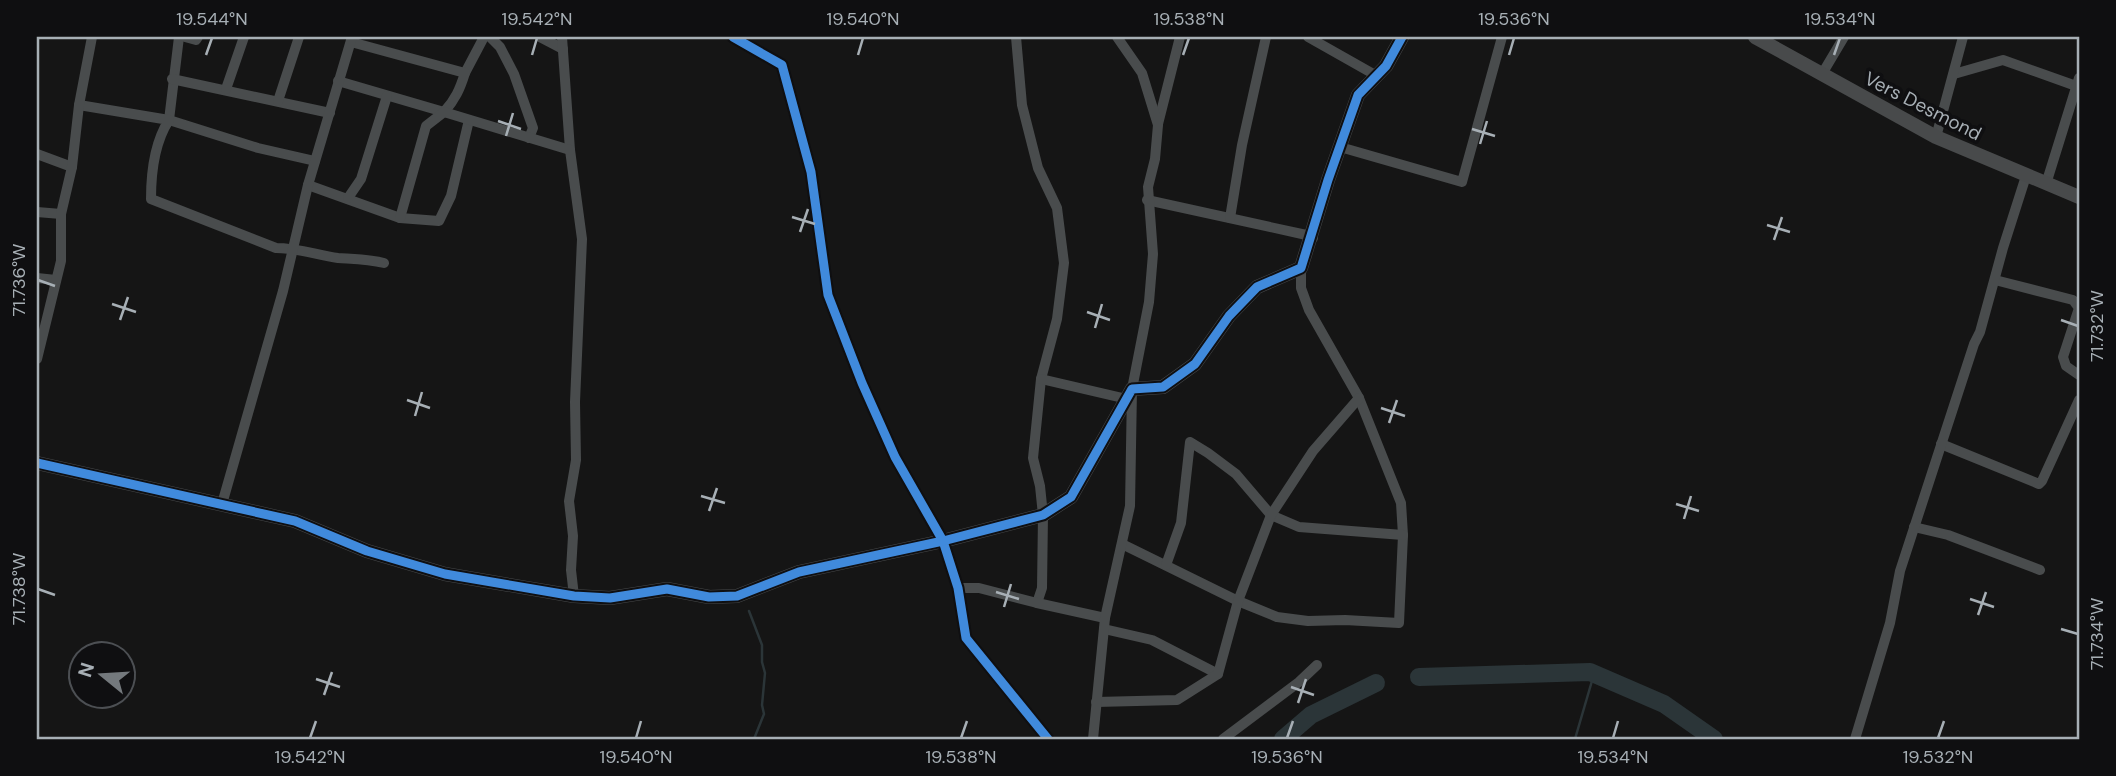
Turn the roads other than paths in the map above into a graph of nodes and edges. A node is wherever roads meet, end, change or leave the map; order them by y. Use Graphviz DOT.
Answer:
graph roads {
  1 [pos="92,37"];
  2 [pos="179,37"];
  3 [pos="185,37"];
  4 [pos="198,37"];
  5 [pos="244,37"];
  6 [pos="299,37"];
  7 [pos="484,37"];
  8 [pos="490,37"];
  9 [pos="540,37"];
  10 [pos="562,37"];
  11 [pos="733,37"];
  12 [pos="1016,37"];
  13 [pos="1117,37"];
  14 [pos="1180,37"];
  15 [pos="1266,37"];
  16 [pos="1308,37"];
  17 [pos="1402,37"];
  18 [pos="1502,37"];
  19 [pos="1755,37"];
  20 [pos="1844,37"];
  21 [pos="1963,37"];
  22 [pos="352,39"];
  23 [pos="1776,42"];
  24 [pos="563,49"];
  25 [pos="465,73"];
  26 [pos="1822,74"];
  27 [pos="1954,74"];
  28 [pos="1377,75"];
  29 [pos="172,79"];
  30 [pos="338,81"];
  31 [pos="2078,83"];
  32 [pos="226,89"];
  33 [pos="387,96"];
  34 [pos="278,101"];
  35 [pos="79,105"];
  36 [pos="443,112"];
  37 [pos="330,113"];
  38 [pos="169,120"];
  39 [pos="469,120"];
  40 [pos="1158,125"];
  41 [pos="1936,137"];
  42 [pos="529,138"];
  43 [pos="1340,147"];
  44 [pos="570,150"];
  45 [pos="37,154"];
  46 [pos="315,161"];
  47 [pos="72,167"];
  48 [pos="2025,176"];
  49 [pos="2046,184"];
  50 [pos="308,185"];
  51 [pos="2079,197"];
  52 [pos="348,198"];
  53 [pos="1147,200"];
  54 [pos="37,212"];
  55 [pos="61,214"];
  56 [pos="400,218"];
  57 [pos="1230,218"];
  58 [pos="1313,238"];
  59 [pos="293,248"];
  60 [pos="384,263"];
  61 [pos="1301,268"];
  62 [pos="37,278"];
  63 [pos="56,280"];
  64 [pos="1995,280"];
  65 [pos="37,359"];
  66 [pos="2079,375"];
  67 [pos="1041,379"];
  68 [pos="1130,394"];
  69 [pos="1359,398"];
  70 [pos="2079,400"];
  71 [pos="1941,444"];
  72 [pos="37,463"];
  73 [pos="222,504"];
  74 [pos="1043,515"];
  75 [pos="1272,516"];
  76 [pos="1914,527"];
  77 [pos="1403,535"];
  78 [pos="943,541"];
  79 [pos="1122,544"];
  80 [pos="1166,565"];
  81 [pos="2040,570"];
  82 [pos="958,588"];
  83 [pos="574,596"];
  84 [pos="1238,601"];
  85 [pos="1037,603"];
  86 [pos="1105,618"];
  87 [pos="1104,629"];
  88 [pos="1317,665"];
  89 [pos="1218,674"];
  90 [pos="1096,702"];
  91 [pos="1048,739"];
  92 [pos="1093,739"];
  93 [pos="1223,739"];
  94 [pos="1855,739"];
  1 -- 35 [label="street"];
  2 -- 29 [label="street"];
  3 -- 4 [label="street"];
  5 -- 32 [label="street"];
  6 -- 34 [label="street"];
  7 -- 25 [label="street"];
  8 -- 42 [label="street"];
  9 -- 24 [label="street"];
  10 -- 24 [label="street"];
  11 -- 78 [label="street"];
  12 -- 67 [label="street"];
  13 -- 40 [label="street"];
  14 -- 40 [label="street"];
  15 -- 57 [label="street"];
  16 -- 28 [label="street"];
  17 -- 28 [label="street"];
  18 -- 43 [label="street"];
  19 -- 23 [label="street, Vers Desmond"];
  20 -- 26 [label="street"];
  21 -- 27 [label="street"];
  22 -- 25 [label="street"];
  22 -- 30 [label="street"];
  23 -- 26 [label="street, Vers Desmond"];
  24 -- 44 [label="street"];
  25 -- 36 [label="street"];
  26 -- 41 [label="street, Vers Desmond"];
  27 -- 31 [label="street"];
  27 -- 41 [label="street"];
  28 -- 43 [label="street"];
  29 -- 32 [label="street"];
  29 -- 38 [label="street"];
  30 -- 33 [label="street"];
  30 -- 37 [label="street"];
  31 -- 49 [label="street"];
  32 -- 34 [label="street"];
  33 -- 36 [label="street"];
  33 -- 52 [label="street"];
  34 -- 37 [label="street"];
  35 -- 38 [label="street"];
  35 -- 47 [label="street"];
  36 -- 39 [label="street"];
  36 -- 56 [label="street"];
  37 -- 46 [label="street"];
  38 -- 46 [label="street"];
  38 -- 59 [label="street"];
  39 -- 42 [label="street"];
  39 -- 56 [label="street"];
  40 -- 53 [label="street"];
  41 -- 48 [label="street, Vers Desmond"];
  42 -- 44 [label="street"];
  43 -- 58 [label="street"];
  44 -- 83 [label="street"];
  45 -- 47 [label="street"];
  46 -- 50 [label="street"];
  47 -- 55 [label="street"];
  48 -- 49 [label="street, Vers Desmond"];
  48 -- 64 [label="street"];
  49 -- 51 [label="street, Vers Desmond"];
  50 -- 52 [label="street"];
  50 -- 59 [label="street"];
  52 -- 56 [label="street"];
  53 -- 57 [label="street"];
  53 -- 68 [label="street"];
  54 -- 55 [label="street"];
  55 -- 63 [label="street"];
  57 -- 58 [label="street"];
  58 -- 61 [label="street"];
  59 -- 60 [label="street"];
  59 -- 73 [label="street"];
  61 -- 68 [label="street"];
  61 -- 69 [label="street"];
  62 -- 63 [label="street"];
  63 -- 65 [label="street"];
  64 -- 66 [label="street"];
  64 -- 71 [label="street"];
  67 -- 68 [label="street"];
  67 -- 74 [label="street"];
  68 -- 74 [label="street"];
  68 -- 79 [label="street"];
  69 -- 75 [label="street"];
  69 -- 77 [label="street"];
  70 -- 71 [label="street"];
  71 -- 76 [label="street"];
  72 -- 73 [label="street"];
  73 -- 83 [label="street"];
  74 -- 78 [label="street"];
  74 -- 85 [label="street"];
  75 -- 77 [label="street"];
  75 -- 80 [label="street"];
  75 -- 84 [label="street"];
  76 -- 81 [label="street"];
  76 -- 94 [label="street"];
  77 -- 84 [label="street"];
  78 -- 82 [label="street"];
  78 -- 83 [label="street"];
  79 -- 80 [label="street"];
  79 -- 86 [label="street"];
  80 -- 84 [label="street"];
  82 -- 85 [label="street"];
  82 -- 91 [label="street"];
  84 -- 89 [label="street"];
  85 -- 86 [label="street"];
  86 -- 87 [label="street"];
  87 -- 89 [label="street"];
  87 -- 90 [label="street"];
  88 -- 93 [label="street"];
  89 -- 90 [label="street"];
  90 -- 92 [label="street"];
}
